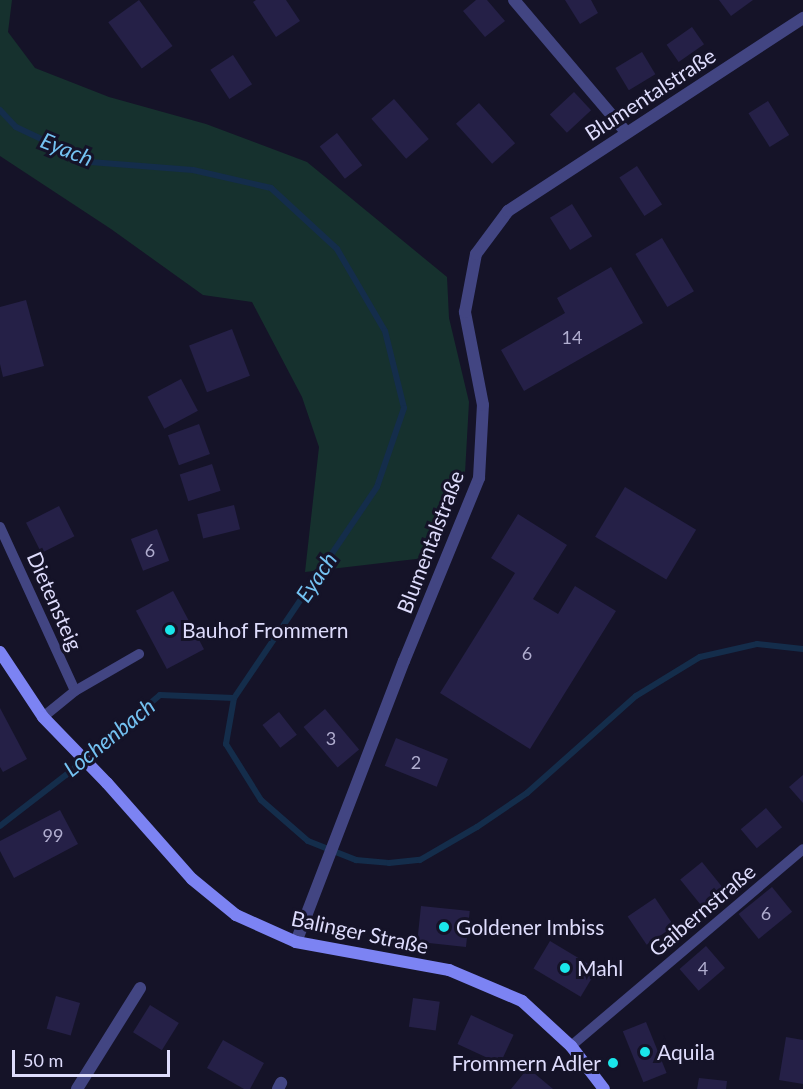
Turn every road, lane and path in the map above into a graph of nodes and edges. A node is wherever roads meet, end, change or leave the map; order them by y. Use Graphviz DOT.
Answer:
graph roads {
  1 [pos="514,0"];
  2 [pos="803,18"];
  3 [pos="626,132"];
  4 [pos="0,527"];
  5 [pos="0,652"];
  6 [pos="139,654"];
  7 [pos="75,691"];
  8 [pos="43,717"];
  9 [pos="803,849"];
  10 [pos="296,942"];
  11 [pos="140,988"];
  12 [pos="571,1046"];
  13 [pos="76,1089"];
  14 [pos="604,1089"];
  1 -- 3 [label="street"];
  2 -- 3 [label="street, Blumentalstraße"];
  3 -- 10 [label="street, Blumentalstraße"];
  4 -- 7 [label="lane, Dietensteig"];
  5 -- 8 [label="main road, Balinger Straße"];
  6 -- 7 [label="lane"];
  7 -- 8 [label="lane"];
  8 -- 10 [label="main road, Balinger Straße"];
  9 -- 12 [label="lane, Gaibernstraße"];
  10 -- 12 [label="main road, Balinger Straße"];
  11 -- 13 [label="street"];
  12 -- 14 [label="main road, Balinger Straße"];
}
